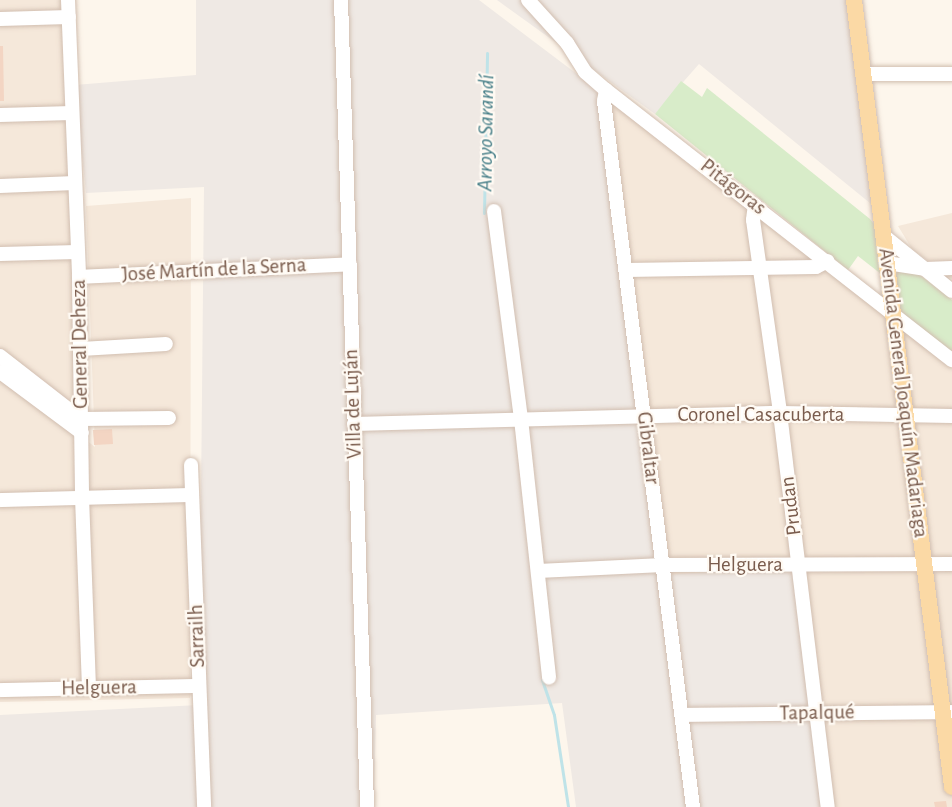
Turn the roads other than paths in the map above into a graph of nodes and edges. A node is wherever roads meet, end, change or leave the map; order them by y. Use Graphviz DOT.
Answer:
graph roads {
  1 [pos="68,0"];
  2 [pos="341,0"];
  3 [pos="528,0"];
  4 [pos="854,0"];
  5 [pos="69,17"];
  6 [pos="0,19"];
  7 [pos="863,74"];
  8 [pos="952,74"];
  9 [pos="606,90"];
  10 [pos="72,113"];
  11 [pos="0,115"];
  12 [pos="75,183"];
  13 [pos="0,186"];
  14 [pos="755,205"];
  15 [pos="494,211"];
  16 [pos="884,236"];
  17 [pos="77,252"];
  18 [pos="0,254"];
  19 [pos="828,261"];
  20 [pos="887,263"];
  21 [pos="350,264"];
  22 [pos="952,268"];
  23 [pos="761,269"];
  24 [pos="924,269"];
  25 [pos="626,270"];
  26 [pos="79,277"];
  27 [pos="952,291"];
  28 [pos="893,314"];
  29 [pos="166,344"];
  30 [pos="81,349"];
  31 [pos="0,356"];
  32 [pos="952,360"];
  33 [pos="0,372"];
  34 [pos="780,413"];
  35 [pos="644,416"];
  36 [pos="905,416"];
  37 [pos="952,416"];
  38 [pos="81,418"];
  39 [pos="169,418"];
  40 [pos="521,419"];
  41 [pos="354,424"];
  42 [pos="81,433"];
  43 [pos="191,465"];
  44 [pos="192,495"];
  45 [pos="82,497"];
  46 [pos="0,500"];
  47 [pos="925,564"];
  48 [pos="952,564"];
  49 [pos="663,565"];
  50 [pos="798,565"];
  51 [pos="538,571"];
  52 [pos="549,677"];
  53 [pos="199,686"];
  54 [pos="89,688"];
  55 [pos="0,690"];
  56 [pos="816,712"];
  57 [pos="948,712"];
  58 [pos="682,715"];
  59 [pos="952,787"];
  60 [pos="204,807"];
  61 [pos="367,807"];
  62 [pos="693,807"];
  63 [pos="828,807"];
  1 -- 5 [label="street, General Deheza"];
  2 -- 21 [label="street, Villa de Luján"];
  3 -- 9 [label="street, Pitágoras"];
  4 -- 7 [label="main road, Avenida General Joaquín Madariaga"];
  5 -- 6 [label="street"];
  5 -- 10 [label="street, General Deheza"];
  7 -- 8 [label="street"];
  7 -- 16 [label="main road, Avenida General Joaquín Madariaga"];
  9 -- 14 [label="street, Pitágoras"];
  9 -- 25 [label="street, Gibraltar"];
  10 -- 11 [label="street"];
  10 -- 12 [label="street, General Deheza"];
  12 -- 13 [label="street"];
  12 -- 17 [label="street, General Deheza"];
  14 -- 19 [label="street, Pitágoras"];
  14 -- 23 [label="street, Prudan"];
  15 -- 40 [label="street"];
  16 -- 20 [label="main road, Avenida General Joaquín Madariaga"];
  16 -- 24 [label="street"];
  17 -- 18 [label="street"];
  17 -- 26 [label="street, General Deheza"];
  19 -- 23 [label="street"];
  19 -- 28 [label="street, Pitágoras"];
  20 -- 24 [label="street"];
  20 -- 28 [label="main road, Avenida General Joaquín Madariaga"];
  21 -- 26 [label="street, José Martín de la Serna"];
  21 -- 41 [label="street, Villa de Luján"];
  22 -- 24 [label="street"];
  23 -- 25 [label="street"];
  23 -- 34 [label="street, Prudan"];
  24 -- 27 [label="street"];
  25 -- 35 [label="street, Gibraltar"];
  26 -- 30 [label="street, General Deheza"];
  28 -- 32 [label="street, Pitágoras"];
  28 -- 36 [label="main road, Avenida General Joaquín Madariaga"];
  29 -- 30 [label="street"];
  30 -- 38 [label="street, General Deheza"];
  31 -- 38 [label="street"];
  33 -- 42 [label="street"];
  34 -- 35 [label="street, Coronel Casacuberta"];
  34 -- 36 [label="street, Coronel Casacuberta"];
  34 -- 50 [label="street, Prudan"];
  35 -- 40 [label="street, Coronel Casacuberta"];
  35 -- 49 [label="street, Gibraltar"];
  36 -- 37 [label="street, Coronel Casacuberta"];
  36 -- 47 [label="main road, Avenida General Joaquín Madariaga"];
  38 -- 39 [label="street"];
  38 -- 42 [label="street, General Deheza"];
  40 -- 41 [label="street, Coronel Casacuberta"];
  40 -- 51 [label="street"];
  41 -- 61 [label="street, Villa de Luján"];
  42 -- 45 [label="street, General Deheza"];
  43 -- 44 [label="street, Sarrailh"];
  44 -- 45 [label="street"];
  44 -- 53 [label="street, Sarrailh"];
  45 -- 46 [label="street"];
  45 -- 54 [label="street, General Deheza"];
  47 -- 48 [label="street, Helguera"];
  47 -- 50 [label="street, Helguera"];
  47 -- 57 [label="main road, Avenida General Joaquín Madariaga"];
  49 -- 50 [label="street, Helguera"];
  49 -- 51 [label="street, Helguera"];
  49 -- 58 [label="street, Gibraltar"];
  50 -- 56 [label="street, Prudan"];
  51 -- 52 [label="street"];
  53 -- 54 [label="street, Helguera"];
  53 -- 60 [label="street, Sarrailh"];
  54 -- 55 [label="street, Helguera"];
  56 -- 57 [label="street, Tapalqué"];
  56 -- 58 [label="street, Tapalqué"];
  56 -- 63 [label="street, Prudan"];
  57 -- 59 [label="main road, Avenida General Joaquín Madariaga"];
  58 -- 62 [label="street, Gibraltar"];
}
